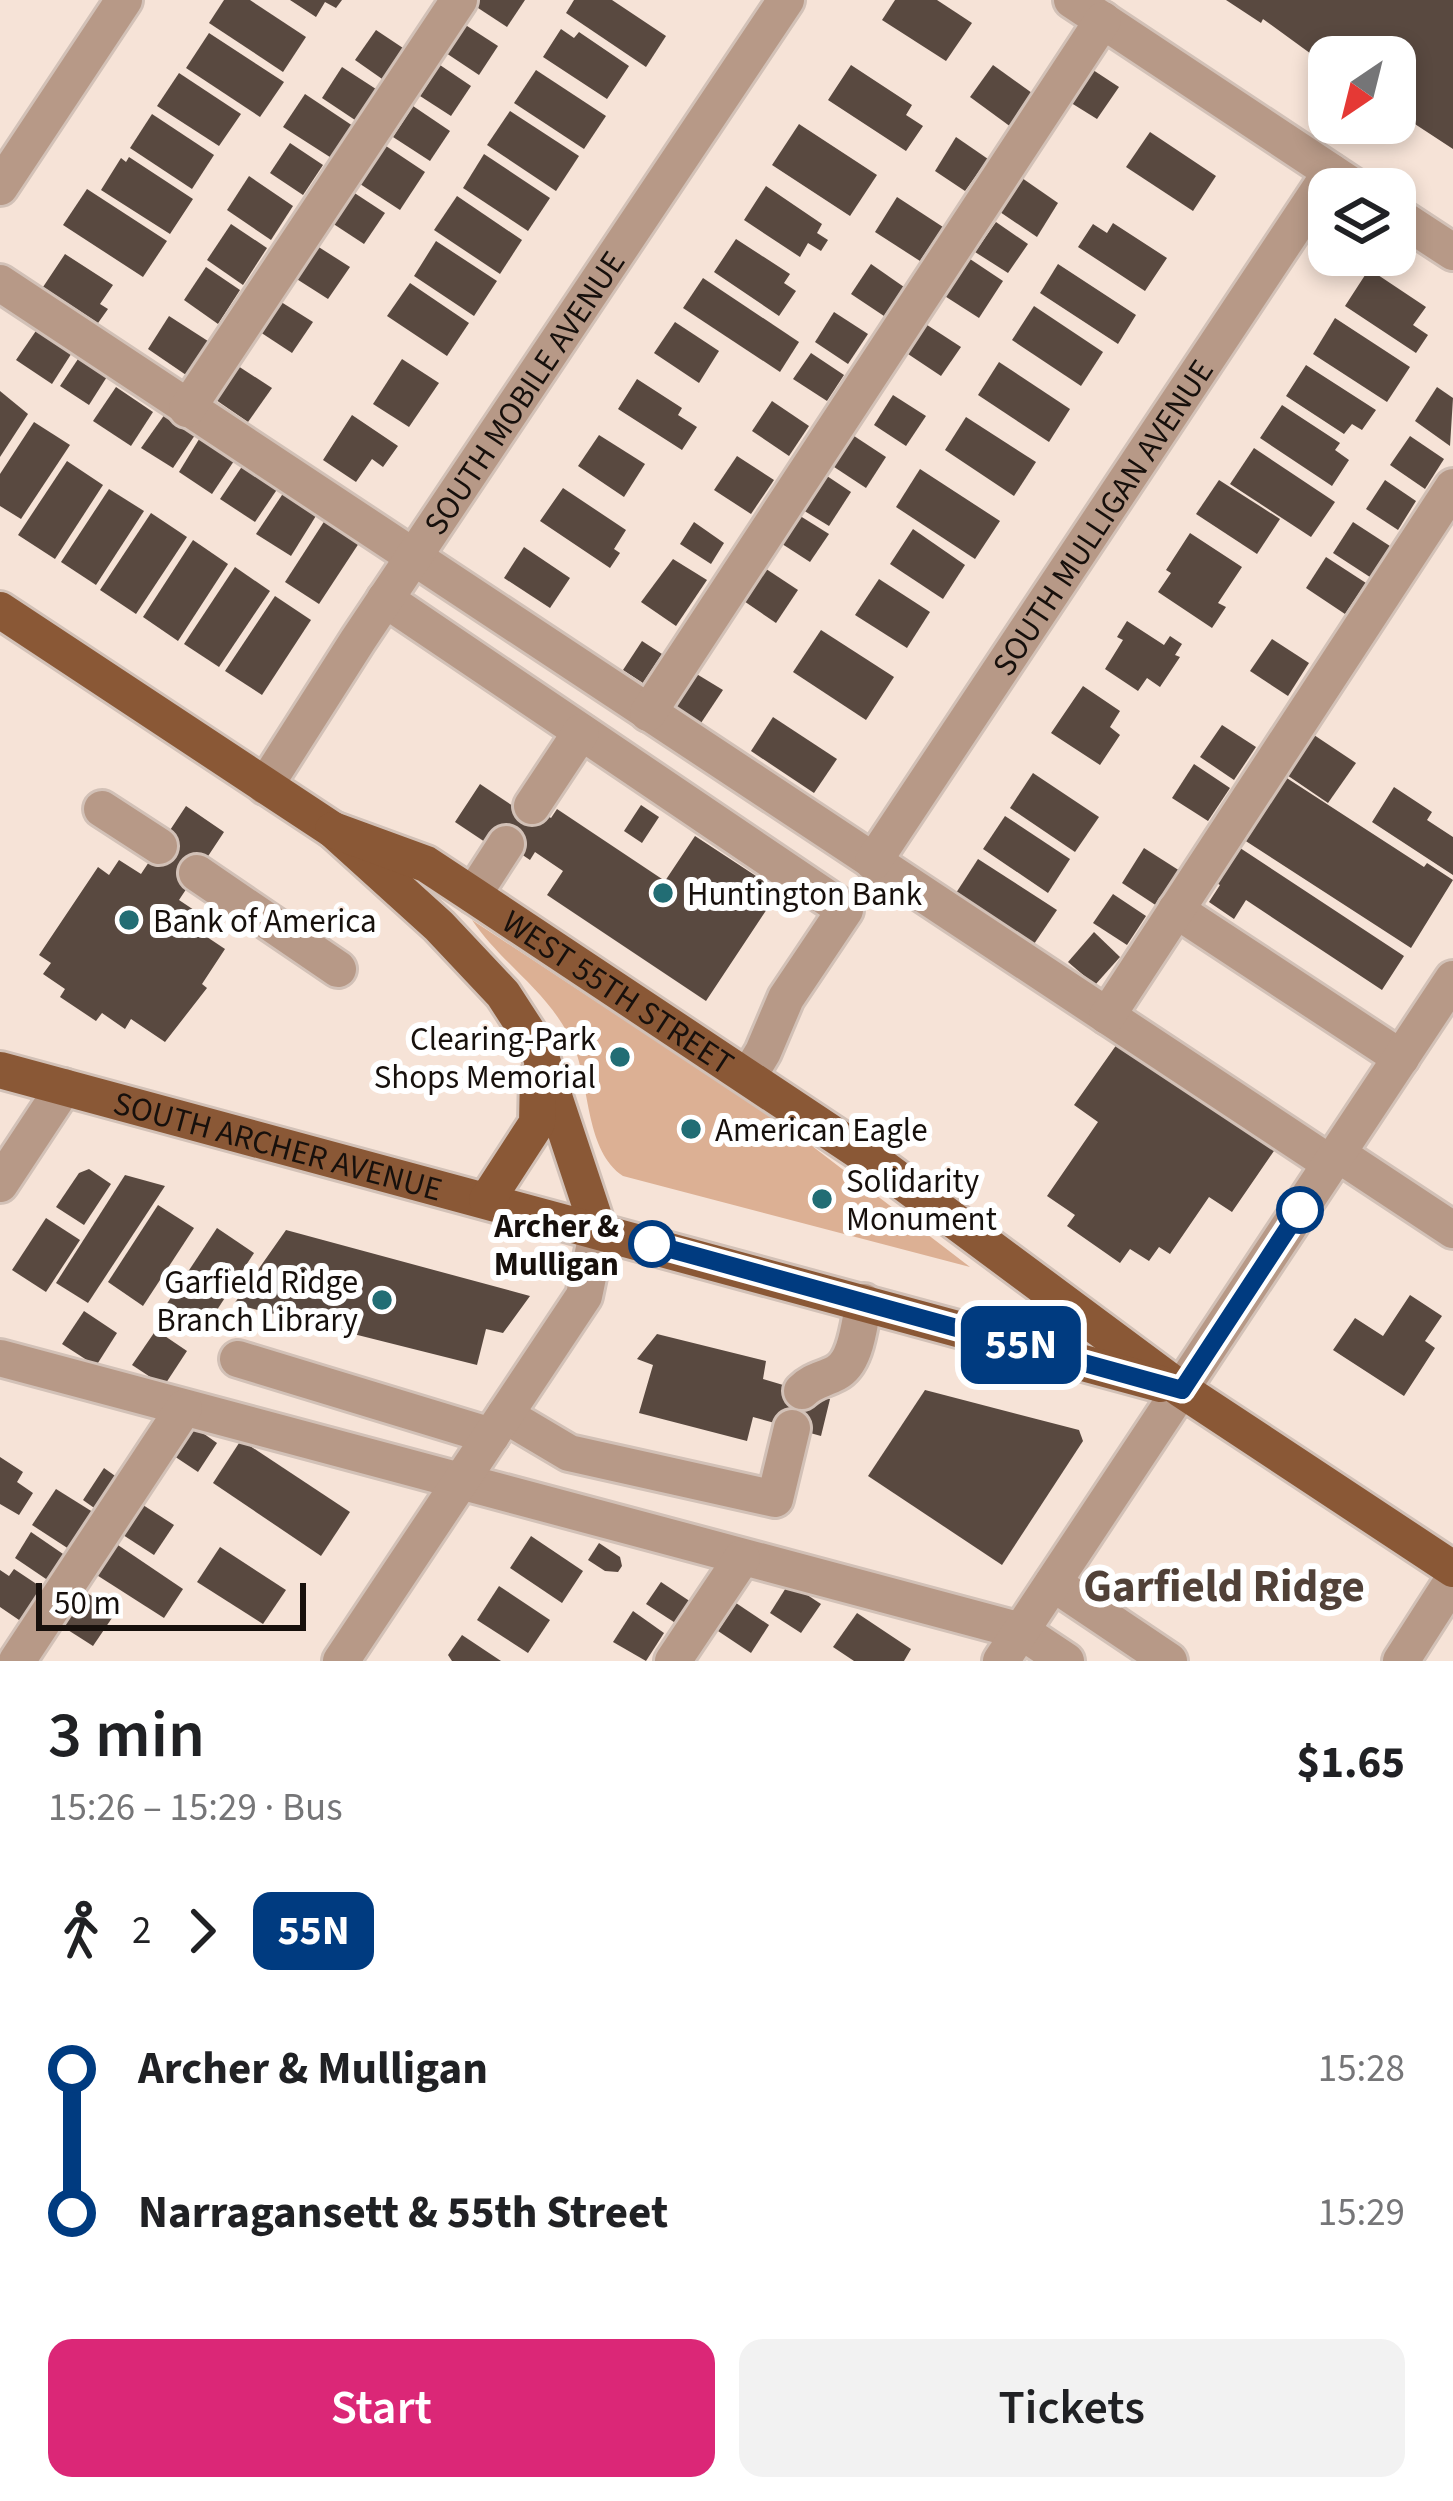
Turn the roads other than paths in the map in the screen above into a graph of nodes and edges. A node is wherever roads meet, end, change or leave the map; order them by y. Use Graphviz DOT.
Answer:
graph roads {
  1 [pos="124,0"];
  2 [pos="459,0"];
  3 [pos="786,0"];
  4 [pos="1072,0"];
  5 [pos="1103,20"];
  6 [pos="1326,168"];
  7 [pos="0,187"];
  8 [pos="1416,228"];
  9 [pos="1308,232"];
  10 [pos="1453,252"];
  11 [pos="0,283"];
  12 [pos="188,409"];
  13 [pos="1453,487"];
  14 [pos="413,557"];
  15 [pos="385,599"];
  16 [pos="0,610"];
  17 [pos="648,713"];
  18 [pos="581,732"];
  19 [pos="265,786"];
  20 [pos="532,806"];
  21 [pos="102,809"];
  22 [pos="333,830"];
  23 [pos="506,844"];
  24 [pos="159,846"];
  25 [pos="873,862"];
  26 [pos="197,873"];
  27 [pos="473,895"];
  28 [pos="1176,910"];
  29 [pos="338,969"];
  30 [pos="1453,979"];
  31 [pos="1107,1016"];
  32 [pos="538,1048"];
  33 [pos="1401,1058"];
  34 [pos="0,1070"];
  35 [pos="748,1077"];
  36 [pos="64,1087"];
  37 [pos="1334,1159"];
  38 [pos="0,1184"];
  39 [pos="487,1201"];
  40 [pos="598,1229"];
  41 [pos="1453,1230"];
  42 [pos="864,1302"];
  43 [pos="0,1358"];
  44 [pos="238,1359"];
  45 [pos="1182,1390"];
  46 [pos="802,1391"];
  47 [pos="184,1408"];
  48 [pos="498,1425"];
  49 [pos="791,1428"];
  50 [pos="460,1482"];
  51 [pos="742,1558"];
  52 [pos="1453,1569"];
  53 [pos="1453,1580"];
  54 [pos="1053,1583"];
  55 [pos="1011,1646"];
  56 [pos="17,1661"];
  57 [pos="341,1661"];
  58 [pos="673,1661"];
  59 [pos="1066,1661"];
  60 [pos="1169,1661"];
  61 [pos="1400,1661"];
  1 -- 7 [label="street"];
  2 -- 12 [label="street"];
  3 -- 14 [label="street, SOUTH MOBILE AVENUE"];
  4 -- 5 [label="street"];
  5 -- 6 [label="street"];
  5 -- 17 [label="street"];
  8 -- 10 [label="street"];
  9 -- 25 [label="street, SOUTH MULLIGAN AVENUE"];
  11 -- 12 [label="street"];
  12 -- 14 [label="street"];
  13 -- 28 [label="street"];
  14 -- 15 [label="street, SOUTH MOBILE AVENUE"];
  14 -- 17 [label="street"];
  15 -- 18 [label="street"];
  15 -- 19 [label="street, SOUTH MOBILE AVENUE"];
  16 -- 19 [label="main road, WEST 55TH STREET"];
  17 -- 25 [label="street"];
  18 -- 20 [label="street"];
  18 -- 35 [label="street"];
  19 -- 22 [label="main road, WEST 55TH STREET"];
  21 -- 24 [label="street"];
  22 -- 27 [label="main road, WEST 55TH STREET"];
  22 -- 32 [label="main road, WEST 55TH STREET"];
  23 -- 27 [label="street"];
  25 -- 31 [label="street"];
  26 -- 29 [label="street"];
  27 -- 35 [label="main road, WEST 55TH STREET"];
  28 -- 31 [label="street"];
  28 -- 33 [label="street"];
  30 -- 33 [label="street"];
  31 -- 37 [label="street"];
  32 -- 39 [label="main road"];
  32 -- 40 [label="main road, WEST 55TH STREET"];
  33 -- 37 [label="street"];
  34 -- 36 [label="main road, SOUTH ARCHER AVENUE"];
  35 -- 45 [label="main road, WEST 55TH STREET"];
  36 -- 38 [label="street"];
  36 -- 39 [label="main road, SOUTH ARCHER AVENUE"];
  37 -- 41 [label="street"];
  37 -- 45 [label="street"];
  39 -- 40 [label="main road, SOUTH ARCHER AVENUE"];
  40 -- 42 [label="main road, SOUTH ARCHER AVENUE"];
  40 -- 48 [label="street"];
  42 -- 45 [label="main road, SOUTH ARCHER AVENUE"];
  42 -- 46 [label="street"];
  43 -- 47 [label="street"];
  44 -- 48 [label="street"];
  45 -- 52 [label="main road"];
  45 -- 54 [label="street"];
  47 -- 50 [label="street"];
  47 -- 56 [label="street"];
  48 -- 49 [label="street"];
  48 -- 50 [label="street"];
  50 -- 51 [label="street"];
  50 -- 57 [label="street"];
  51 -- 55 [label="street"];
  51 -- 58 [label="street"];
  53 -- 61 [label="street"];
  54 -- 55 [label="street"];
  54 -- 60 [label="street"];
  55 -- 59 [label="street"];
}
